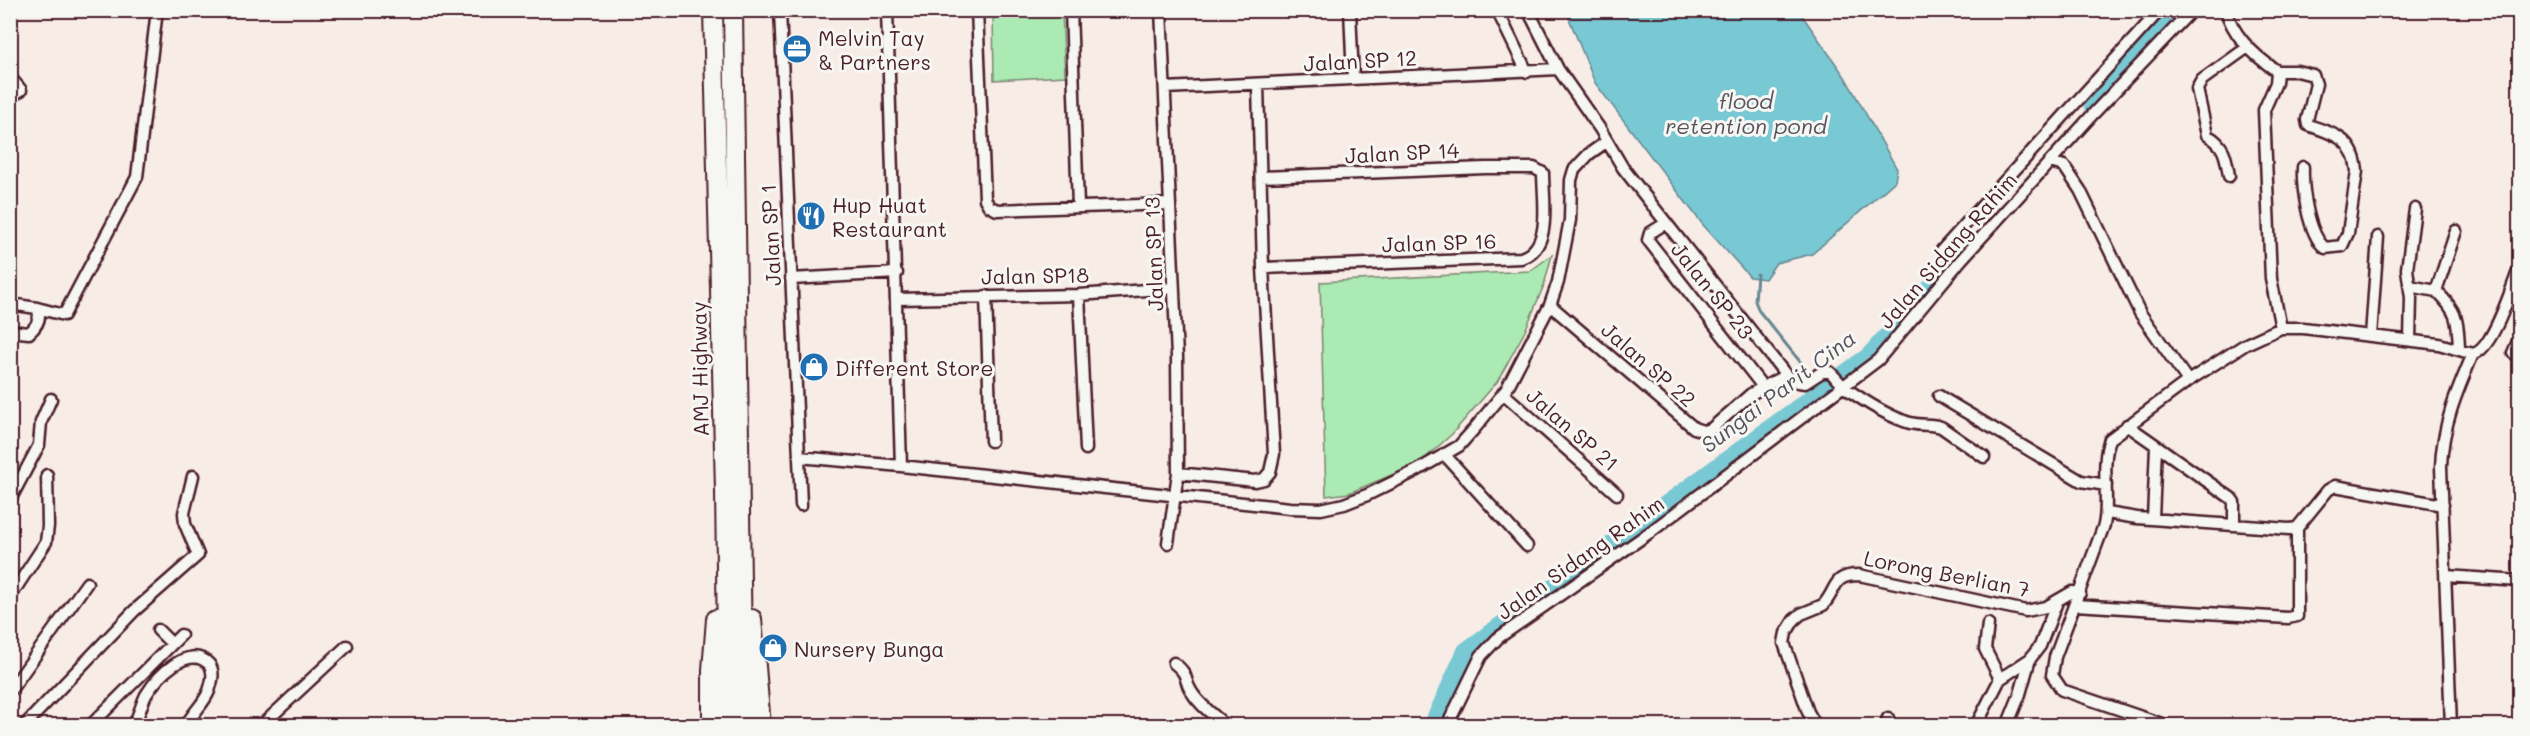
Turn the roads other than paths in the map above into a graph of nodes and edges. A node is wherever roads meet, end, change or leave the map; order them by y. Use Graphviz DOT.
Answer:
graph roads {
  1 [pos="157,10"];
  2 [pos="713,10"];
  3 [pos="733,10"];
  4 [pos="780,10"];
  5 [pos="887,10"];
  6 [pos="977,10"];
  7 [pos="1071,10"];
  8 [pos="1161,10"];
  9 [pos="1350,10"];
  10 [pos="1497,10"];
  11 [pos="1528,10"];
  12 [pos="2160,10"];
  13 [pos="2192,10"];
  14 [pos="2226,10"];
  15 [pos="2248,47"];
  16 [pos="1558,69"];
  17 [pos="2277,71"];
  18 [pos="1527,72"];
  19 [pos="10,77"];
  20 [pos="1353,79"];
  21 [pos="1258,85"];
  22 [pos="1165,88"];
  23 [pos="10,97"];
  24 [pos="1606,142"];
  25 [pos="2050,162"];
  26 [pos="2303,166"];
  27 [pos="1543,173"];
  28 [pos="2229,176"];
  29 [pos="1261,177"];
  30 [pos="1170,204"];
  31 [pos="1078,206"];
  32 [pos="2415,209"];
  33 [pos="1666,223"];
  34 [pos="2456,231"];
  35 [pos="2378,237"];
  36 [pos="1942,250"];
  37 [pos="2520,266"];
  38 [pos="1263,268"];
  39 [pos="897,273"];
  40 [pos="791,279"];
  41 [pos="2410,286"];
  42 [pos="1173,288"];
  43 [pos="2436,291"];
  44 [pos="1079,295"];
  45 [pos="986,296"];
  46 [pos="898,299"];
  47 [pos="10,304"];
  48 [pos="1550,305"];
  49 [pos="37,308"];
  50 [pos="2281,328"];
  51 [pos="10,331"];
  52 [pos="2371,336"];
  53 [pos="2520,336"];
  54 [pos="2410,340"];
  55 [pos="2459,348"];
  56 [pos="2472,354"];
  57 [pos="2520,354"];
  58 [pos="1786,375"];
  59 [pos="2188,381"];
  60 [pos="1843,386"];
  61 [pos="1763,387"];
  62 [pos="1503,393"];
  63 [pos="1939,396"];
  64 [pos="51,399"];
  65 [pos="2127,425"];
  66 [pos="991,441"];
  67 [pos="2156,446"];
  68 [pos="1086,449"];
  69 [pos="1444,454"];
  70 [pos="799,457"];
  71 [pos="1984,457"];
  72 [pos="901,466"];
  73 [pos="1178,473"];
  74 [pos="47,475"];
  75 [pos="193,476"];
  76 [pos="2106,484"];
  77 [pos="732,491"];
  78 [pos="1617,494"];
  79 [pos="1175,496"];
  80 [pos="10,500"];
  81 [pos="801,505"];
  82 [pos="2444,505"];
  83 [pos="2107,513"];
  84 [pos="2153,519"];
  85 [pos="2234,525"];
  86 [pos="2297,528"];
  87 [pos="1168,543"];
  88 [pos="1527,546"];
  89 [pos="2446,576"];
  90 [pos="2520,581"];
  91 [pos="87,583"];
  92 [pos="2080,593"];
  93 [pos="10,597"];
  94 [pos="2057,602"];
  95 [pos="2075,604"];
  96 [pos="1988,624"];
  97 [pos="158,630"];
  98 [pos="181,635"];
  99 [pos="172,644"];
  100 [pos="347,645"];
  101 [pos="2030,659"];
  102 [pos="1174,663"];
  103 [pos="2000,679"];
  104 [pos="735,680"];
  105 [pos="10,691"];
  106 [pos="1978,722"];
  107 [pos="24,726"];
  108 [pos="90,726"];
  109 [pos="133,726"];
  110 [pos="186,726"];
  111 [pos="261,726"];
  112 [pos="712,726"];
  113 [pos="728,726"];
  114 [pos="743,726"];
  115 [pos="761,726"];
  116 [pos="1226,726"];
  117 [pos="1447,726"];
  118 [pos="1816,726"];
  119 [pos="2007,726"];
  120 [pos="2168,726"];
  121 [pos="2451,726"];
  1 -- 49 [label="street"];
  2 -- 77 [label="highway, AMJ Highway"];
  3 -- 77 [label="highway, AMJ Highway"];
  4 -- 40 [label="street, Jalan SP 1"];
  5 -- 39 [label="street"];
  6 -- 31 [label="street"];
  7 -- 31 [label="street"];
  8 -- 22 [label="street, Jalan SP 13"];
  9 -- 20 [label="street"];
  10 -- 18 [label="street"];
  11 -- 16 [label="street"];
  12 -- 36 [label="street"];
  13 -- 25 [label="street, Jalan Sidang Rahim"];
  14 -- 15 [label="street"];
  15 -- 17 [label="street"];
  15 -- 28 [label="street"];
  16 -- 18 [label="street, Jalan SP 12"];
  16 -- 24 [label="street"];
  17 -- 26 [label="street"];
  17 -- 50 [label="street"];
  18 -- 20 [label="street, Jalan SP 12"];
  19 -- 23 [label="street"];
  20 -- 21 [label="street, Jalan SP 12"];
  21 -- 22 [label="street, Jalan SP 12"];
  21 -- 29 [label="street"];
  22 -- 30 [label="street, Jalan SP 13"];
  24 -- 33 [label="street"];
  24 -- 48 [label="street"];
  25 -- 59 [label="street"];
  25 -- 60 [label="street, Jalan Sidang Rahim"];
  27 -- 29 [label="street, Jalan SP 14"];
  27 -- 38 [label="street, Jalan SP 16"];
  29 -- 38 [label="street"];
  30 -- 31 [label="street"];
  30 -- 42 [label="street, Jalan SP 13"];
  32 -- 41 [label="street"];
  33 -- 58 [label="street"];
  33 -- 61 [label="street, Jalan SP 23"];
  34 -- 43 [label="street"];
  35 -- 52 [label="street"];
  37 -- 56 [label="street"];
  38 -- 73 [label="street"];
  39 -- 40 [label="street"];
  39 -- 46 [label="street"];
  40 -- 70 [label="street, Jalan SP 1"];
  41 -- 43 [label="street"];
  41 -- 54 [label="street"];
  42 -- 44 [label="street, Jalan SP18"];
  42 -- 73 [label="street, Jalan SP 13"];
  43 -- 55 [label="street"];
  44 -- 45 [label="street, Jalan SP18"];
  44 -- 68 [label="street"];
  45 -- 46 [label="street, Jalan SP18"];
  45 -- 66 [label="street"];
  46 -- 72 [label="street"];
  47 -- 49 [label="street"];
  48 -- 61 [label="street, Jalan SP 22"];
  48 -- 62 [label="street"];
  49 -- 51 [label="street"];
  50 -- 52 [label="street"];
  50 -- 59 [label="street"];
  52 -- 54 [label="street"];
  53 -- 57 [label="street"];
  54 -- 55 [label="street"];
  55 -- 56 [label="street"];
  56 -- 82 [label="street"];
  58 -- 60 [label="street"];
  58 -- 61 [label="street, Jalan SP 22"];
  59 -- 65 [label="street"];
  60 -- 71 [label="street"];
  60 -- 117 [label="street, Jalan Sidang Rahim"];
  62 -- 69 [label="street"];
  62 -- 78 [label="street, Jalan SP 21"];
  63 -- 76 [label="street"];
  64 -- 80 [label="street"];
  65 -- 67 [label="street"];
  65 -- 76 [label="street"];
  67 -- 84 [label="street"];
  67 -- 85 [label="street"];
  69 -- 79 [label="street"];
  69 -- 88 [label="street"];
  70 -- 72 [label="street"];
  70 -- 81 [label="street, Jalan SP 1"];
  72 -- 79 [label="street"];
  73 -- 79 [label="street, Jalan SP 13"];
  74 -- 93 [label="street"];
  75 -- 107 [label="street"];
  76 -- 83 [label="street"];
  77 -- 104 [label="highway, AMJ Highway"];
  77 -- 112 [label="highway"];
  77 -- 115 [label="highway"];
  79 -- 87 [label="street, Jalan SP 13"];
  82 -- 86 [label="street"];
  82 -- 89 [label="street"];
  83 -- 84 [label="street"];
  83 -- 92 [label="street"];
  84 -- 85 [label="street"];
  85 -- 86 [label="street"];
  86 -- 95 [label="street"];
  89 -- 90 [label="street"];
  89 -- 121 [label="street"];
  91 -- 105 [label="street"];
  92 -- 94 [label="street, Lorong Berlian 7"];
  92 -- 95 [label="street"];
  94 -- 101 [label="street"];
  94 -- 118 [label="street, Lorong Berlian 7"];
  95 -- 120 [label="street"];
  96 -- 103 [label="street"];
  97 -- 99 [label="street"];
  98 -- 99 [label="street"];
  99 -- 108 [label="street"];
  100 -- 111 [label="street"];
  101 -- 103 [label="street"];
  101 -- 119 [label="street"];
  102 -- 116 [label="street"];
  103 -- 106 [label="street"];
  104 -- 113 [label="highway, AMJ Highway"];
  104 -- 114 [label="highway, AMJ Highway"];
  109 -- 110 [label="street"];
}
